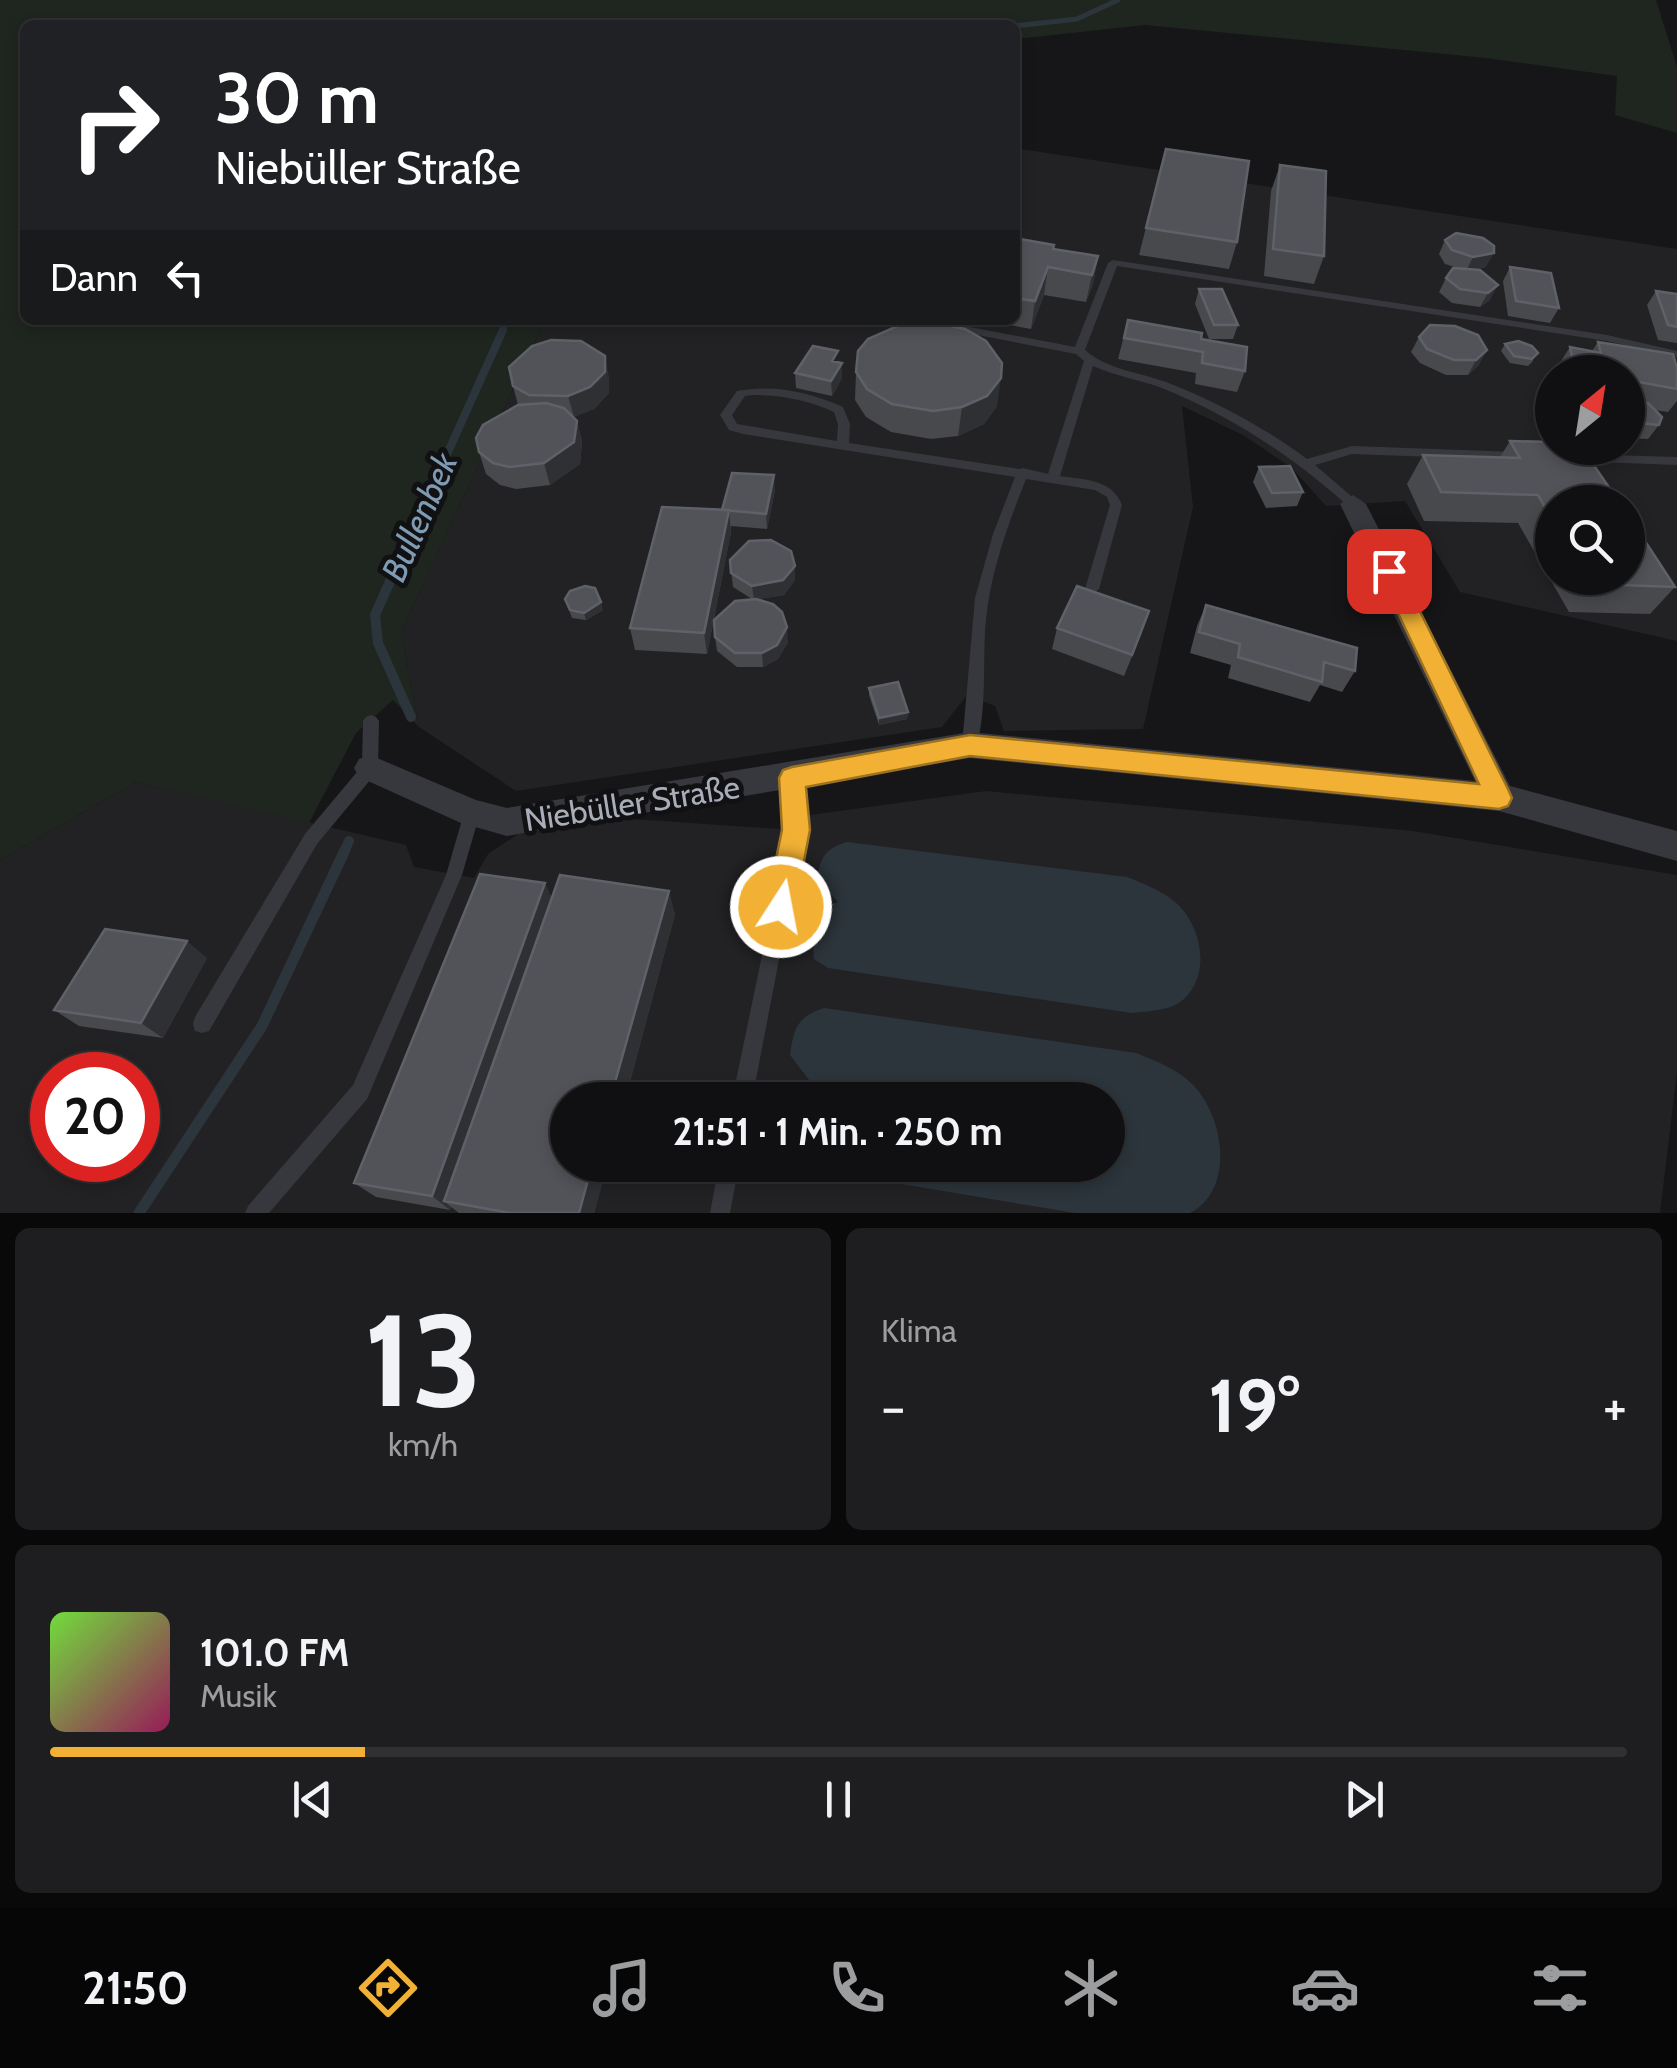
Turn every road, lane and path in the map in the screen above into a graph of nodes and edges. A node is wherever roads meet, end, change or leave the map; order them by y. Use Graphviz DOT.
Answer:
graph roads {
  1 [pos="1093,260"];
  2 [pos="1113,263"];
  3 [pos="942,325"];
  4 [pos="1079,351"];
  5 [pos="1677,354"];
  6 [pos="1089,362"];
  7 [pos="843,445"];
  8 [pos="1524,456"];
  9 [pos="1645,460"];
  10 [pos="1677,461"];
  11 [pos="1310,462"];
  12 [pos="1023,472"];
  13 [pos="1054,476"];
  14 [pos="1353,504"];
  15 [pos="1092,590"];
  16 [pos="371,721"];
  17 [pos="970,745"];
  18 [pos="370,768"];
  19 [pos="792,778"];
  20 [pos="1499,798"];
  21 [pos="472,813"];
  22 [pos="1677,846"];
  23 [pos="202,1024"];
  24 [pos="746,1082"];
  25 [pos="726,1182"];
  26 [pos="255,1213"];
  27 [pos="720,1213"];
  1 -- 2 [label="lane"];
  2 -- 4 [label="lane"];
  2 -- 5 [label="lane"];
  3 -- 4 [label="lane"];
  4 -- 6 [label="lane"];
  6 -- 11 [label="lane"];
  6 -- 13 [label="lane"];
  7 -- 7 [label="lane"];
  7 -- 12 [label="lane"];
  8 -- 11 [label="lane"];
  9 -- 10 [label="lane"];
  11 -- 14 [label="lane"];
  12 -- 13 [label="lane"];
  12 -- 17 [label="lane"];
  13 -- 15 [label="lane"];
  14 -- 20 [label="street"];
  16 -- 18 [label="lane"];
  17 -- 19 [label="street, Niebüller Straße"];
  17 -- 20 [label="street, Niebüller Straße"];
  18 -- 21 [label="street, Niebüller Straße"];
  18 -- 23 [label="lane"];
  19 -- 21 [label="street, Niebüller Straße"];
  19 -- 24 [label="lane"];
  20 -- 22 [label="street, Niebüller Straße"];
  21 -- 26 [label="lane"];
  25 -- 27 [label="lane"];
}
